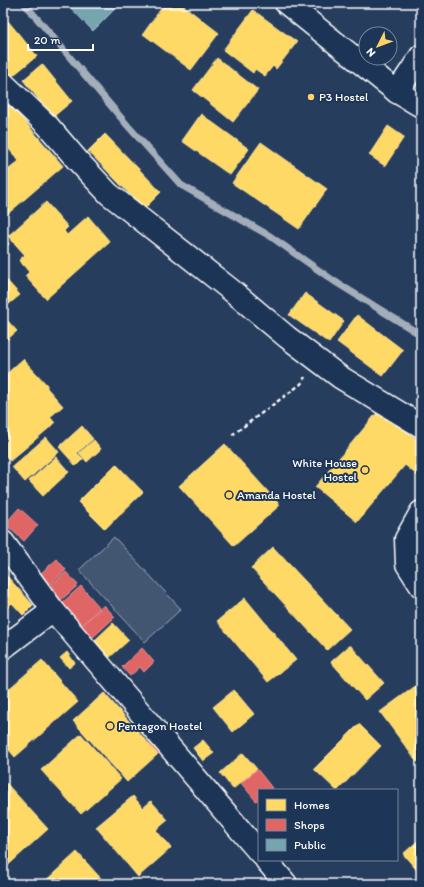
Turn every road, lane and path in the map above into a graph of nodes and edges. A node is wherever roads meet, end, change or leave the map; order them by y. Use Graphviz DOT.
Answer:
graph roads {
  1 [pos="286,3"];
  2 [pos="421,56"];
  3 [pos="3,83"];
  4 [pos="397,92"];
  5 [pos="421,106"];
  6 [pos="316,358"];
  7 [pos="421,426"];
  8 [pos="232,435"];
  9 [pos="421,512"];
  10 [pos="3,542"];
  11 [pos="421,586"];
  12 [pos="53,610"];
  13 [pos="3,648"];
  14 [pos="258,851"];
  15 [pos="267,861"];
  16 [pos="286,884"];
  1 -- 4 [label="street"];
  2 -- 4 [label="street"];
  3 -- 6 [label="street"];
  4 -- 5 [label="street"];
  6 -- 7 [label="street"];
  6 -- 8 [label="path"];
  9 -- 11 [label="street"];
  10 -- 12 [label="street"];
  12 -- 13 [label="street"];
  12 -- 14 [label="street"];
  15 -- 16 [label="street"];
}
